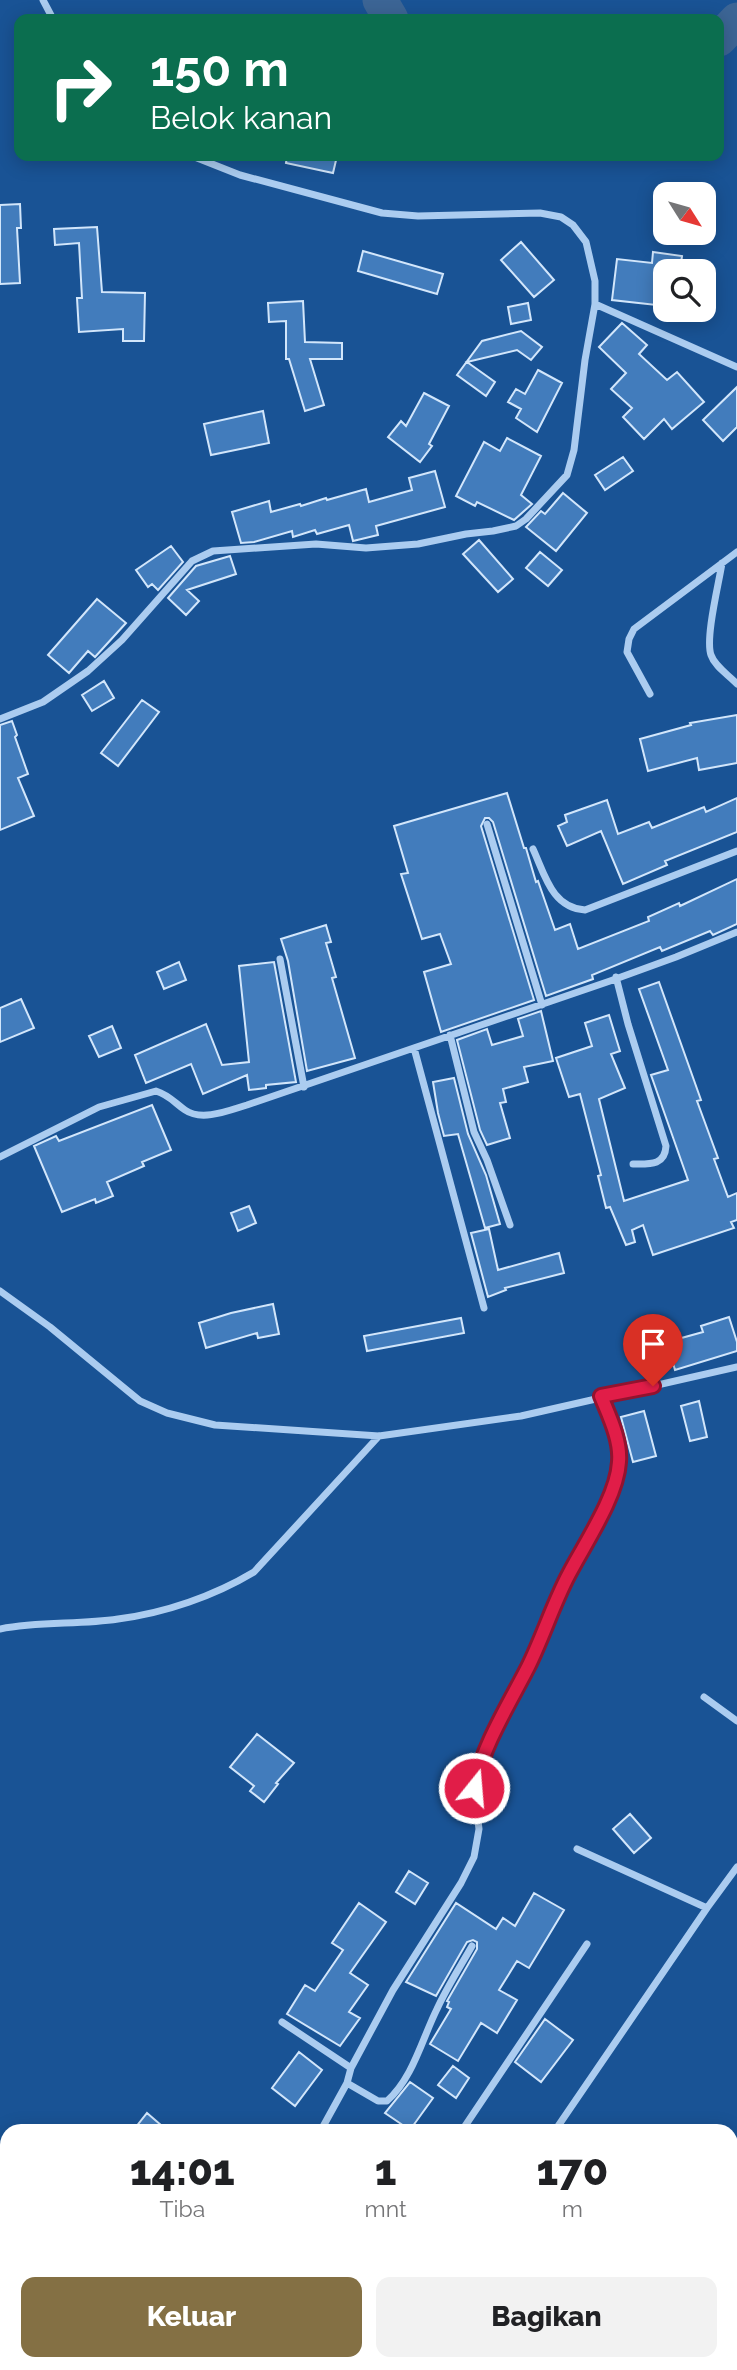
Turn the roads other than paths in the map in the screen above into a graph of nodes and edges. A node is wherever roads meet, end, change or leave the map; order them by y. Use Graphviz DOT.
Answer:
graph roads {
  1 [pos="205,161"];
  2 [pos="595,304"];
  3 [pos="737,367"];
  4 [pos="737,552"];
  5 [pos="722,563"];
  6 [pos="737,684"];
  7 [pos="650,694"];
  8 [pos="0,719"];
  9 [pos="487,824"];
  10 [pos="533,849"];
  11 [pos="737,851"];
  12 [pos="737,932"];
  13 [pos="280,959"];
  14 [pos="617,977"];
  15 [pos="542,1005"];
  16 [pos="450,1035"];
  17 [pos="414,1048"];
  18 [pos="304,1087"];
  19 [pos="0,1157"];
  20 [pos="633,1164"];
  21 [pos="510,1225"];
  22 [pos="0,1291"];
  23 [pos="484,1308"];
  24 [pos="737,1367"];
  25 [pos="601,1396"];
  26 [pos="379,1436"];
  27 [pos="0,1629"];
  28 [pos="704,1697"];
  29 [pos="737,1721"];
  30 [pos="577,1849"];
  31 [pos="737,1867"];
  32 [pos="707,1908"];
  33 [pos="587,1944"];
  34 [pos="472,1946"];
  35 [pos="282,2022"];
  36 [pos="351,2068"];
  37 [pos="348,2084"];
  38 [pos="325,2124"];
  39 [pos="466,2124"];
  40 [pos="559,2124"];
  1 -- 2 [label="street"];
  2 -- 3 [label="street"];
  2 -- 8 [label="street"];
  4 -- 5 [label="street"];
  5 -- 6 [label="street"];
  5 -- 7 [label="street"];
  9 -- 15 [label="street"];
  10 -- 11 [label="street"];
  12 -- 14 [label="street"];
  13 -- 18 [label="street"];
  14 -- 15 [label="street"];
  14 -- 20 [label="street"];
  15 -- 16 [label="street"];
  16 -- 17 [label="street"];
  16 -- 21 [label="street"];
  17 -- 18 [label="street"];
  17 -- 23 [label="street"];
  18 -- 19 [label="street"];
  22 -- 26 [label="street"];
  24 -- 25 [label="street"];
  25 -- 26 [label="street"];
  25 -- 36 [label="street"];
  26 -- 27 [label="street"];
  28 -- 29 [label="street"];
  30 -- 32 [label="street"];
  31 -- 32 [label="street"];
  32 -- 40 [label="street"];
  33 -- 39 [label="street"];
  34 -- 37 [label="street"];
  35 -- 36 [label="street"];
  36 -- 37 [label="street"];
  37 -- 38 [label="street"];
}
